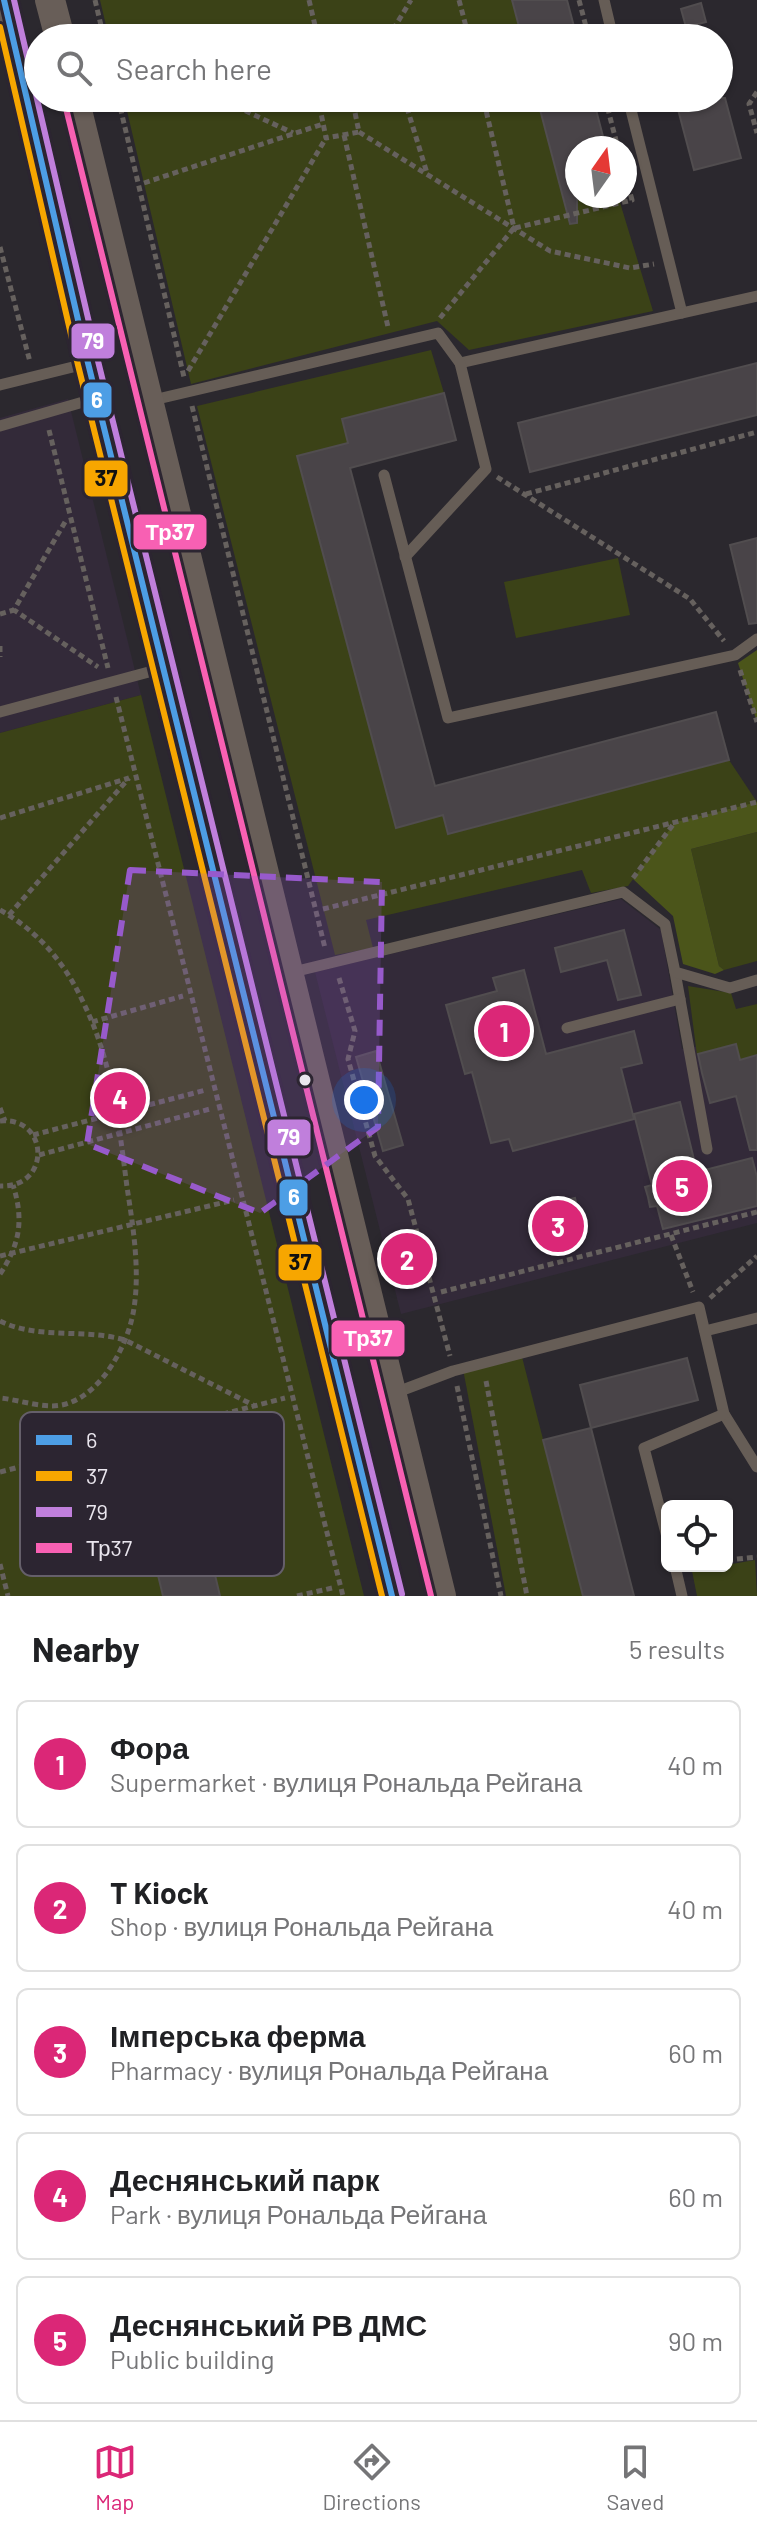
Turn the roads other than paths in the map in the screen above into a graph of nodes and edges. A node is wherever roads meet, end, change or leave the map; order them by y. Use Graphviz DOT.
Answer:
graph roads {
  1 [pos="4,0"];
  2 [pos="50,0"];
  3 [pos="604,0"];
  4 [pos="56,24"];
  5 [pos="610,24"];
  6 [pos="24,86"];
  7 [pos="30,112"];
  8 [pos="77,112"];
  9 [pos="632,112"];
  10 [pos="757,296"];
  11 [pos="682,313"];
  12 [pos="88,363"];
  13 [pos="460,363"];
  14 [pos="0,385"];
  15 [pos="97,397"];
  16 [pos="149,401"];
  17 [pos="0,426"];
  18 [pos="384,475"];
  19 [pos="405,557"];
  20 [pos="757,639"];
  21 [pos="164,667"];
  22 [pos="0,712"];
  23 [pos="675,972"];
  24 [pos="288,973"];
  25 [pos="757,980"];
  26 [pos="680,999"];
  27 [pos="567,1028"];
  28 [pos="707,1149"];
  29 [pos="757,1318"];
  30 [pos="705,1331"];
  31 [pos="391,1394"];
  32 [pos="724,1414"];
  33 [pos="757,1467"];
  34 [pos="661,1514"];
  35 [pos="676,1572"];
  36 [pos="392,1596"];
  37 [pos="441,1596"];
  38 [pos="682,1596"];
  1 -- 6 [label="main road"];
  2 -- 4 [label="main road"];
  3 -- 5 [label="lane"];
  7 -- 12 [label="main road"];
  8 -- 16 [label="main road"];
  9 -- 11 [label="lane"];
  10 -- 11 [label="lane"];
  11 -- 13 [label="lane"];
  12 -- 14 [label="lane"];
  12 -- 15 [label="main road"];
  13 -- 16 [label="lane"];
  13 -- 19 [label="lane"];
  15 -- 17 [label="lane"];
  15 -- 21 [label="main road"];
  16 -- 24 [label="main road"];
  18 -- 19 [label="lane"];
  19 -- 20 [label="lane"];
  21 -- 22 [label="lane"];
  21 -- 36 [label="main road"];
  23 -- 24 [label="lane"];
  23 -- 25 [label="lane"];
  23 -- 26 [label="lane"];
  24 -- 31 [label="main road"];
  26 -- 27 [label="lane"];
  26 -- 28 [label="lane"];
  29 -- 30 [label="lane"];
  30 -- 31 [label="lane"];
  30 -- 32 [label="lane"];
  31 -- 37 [label="main road"];
  32 -- 33 [label="lane"];
  32 -- 34 [label="lane"];
  35 -- 38 [label="lane"];
}
